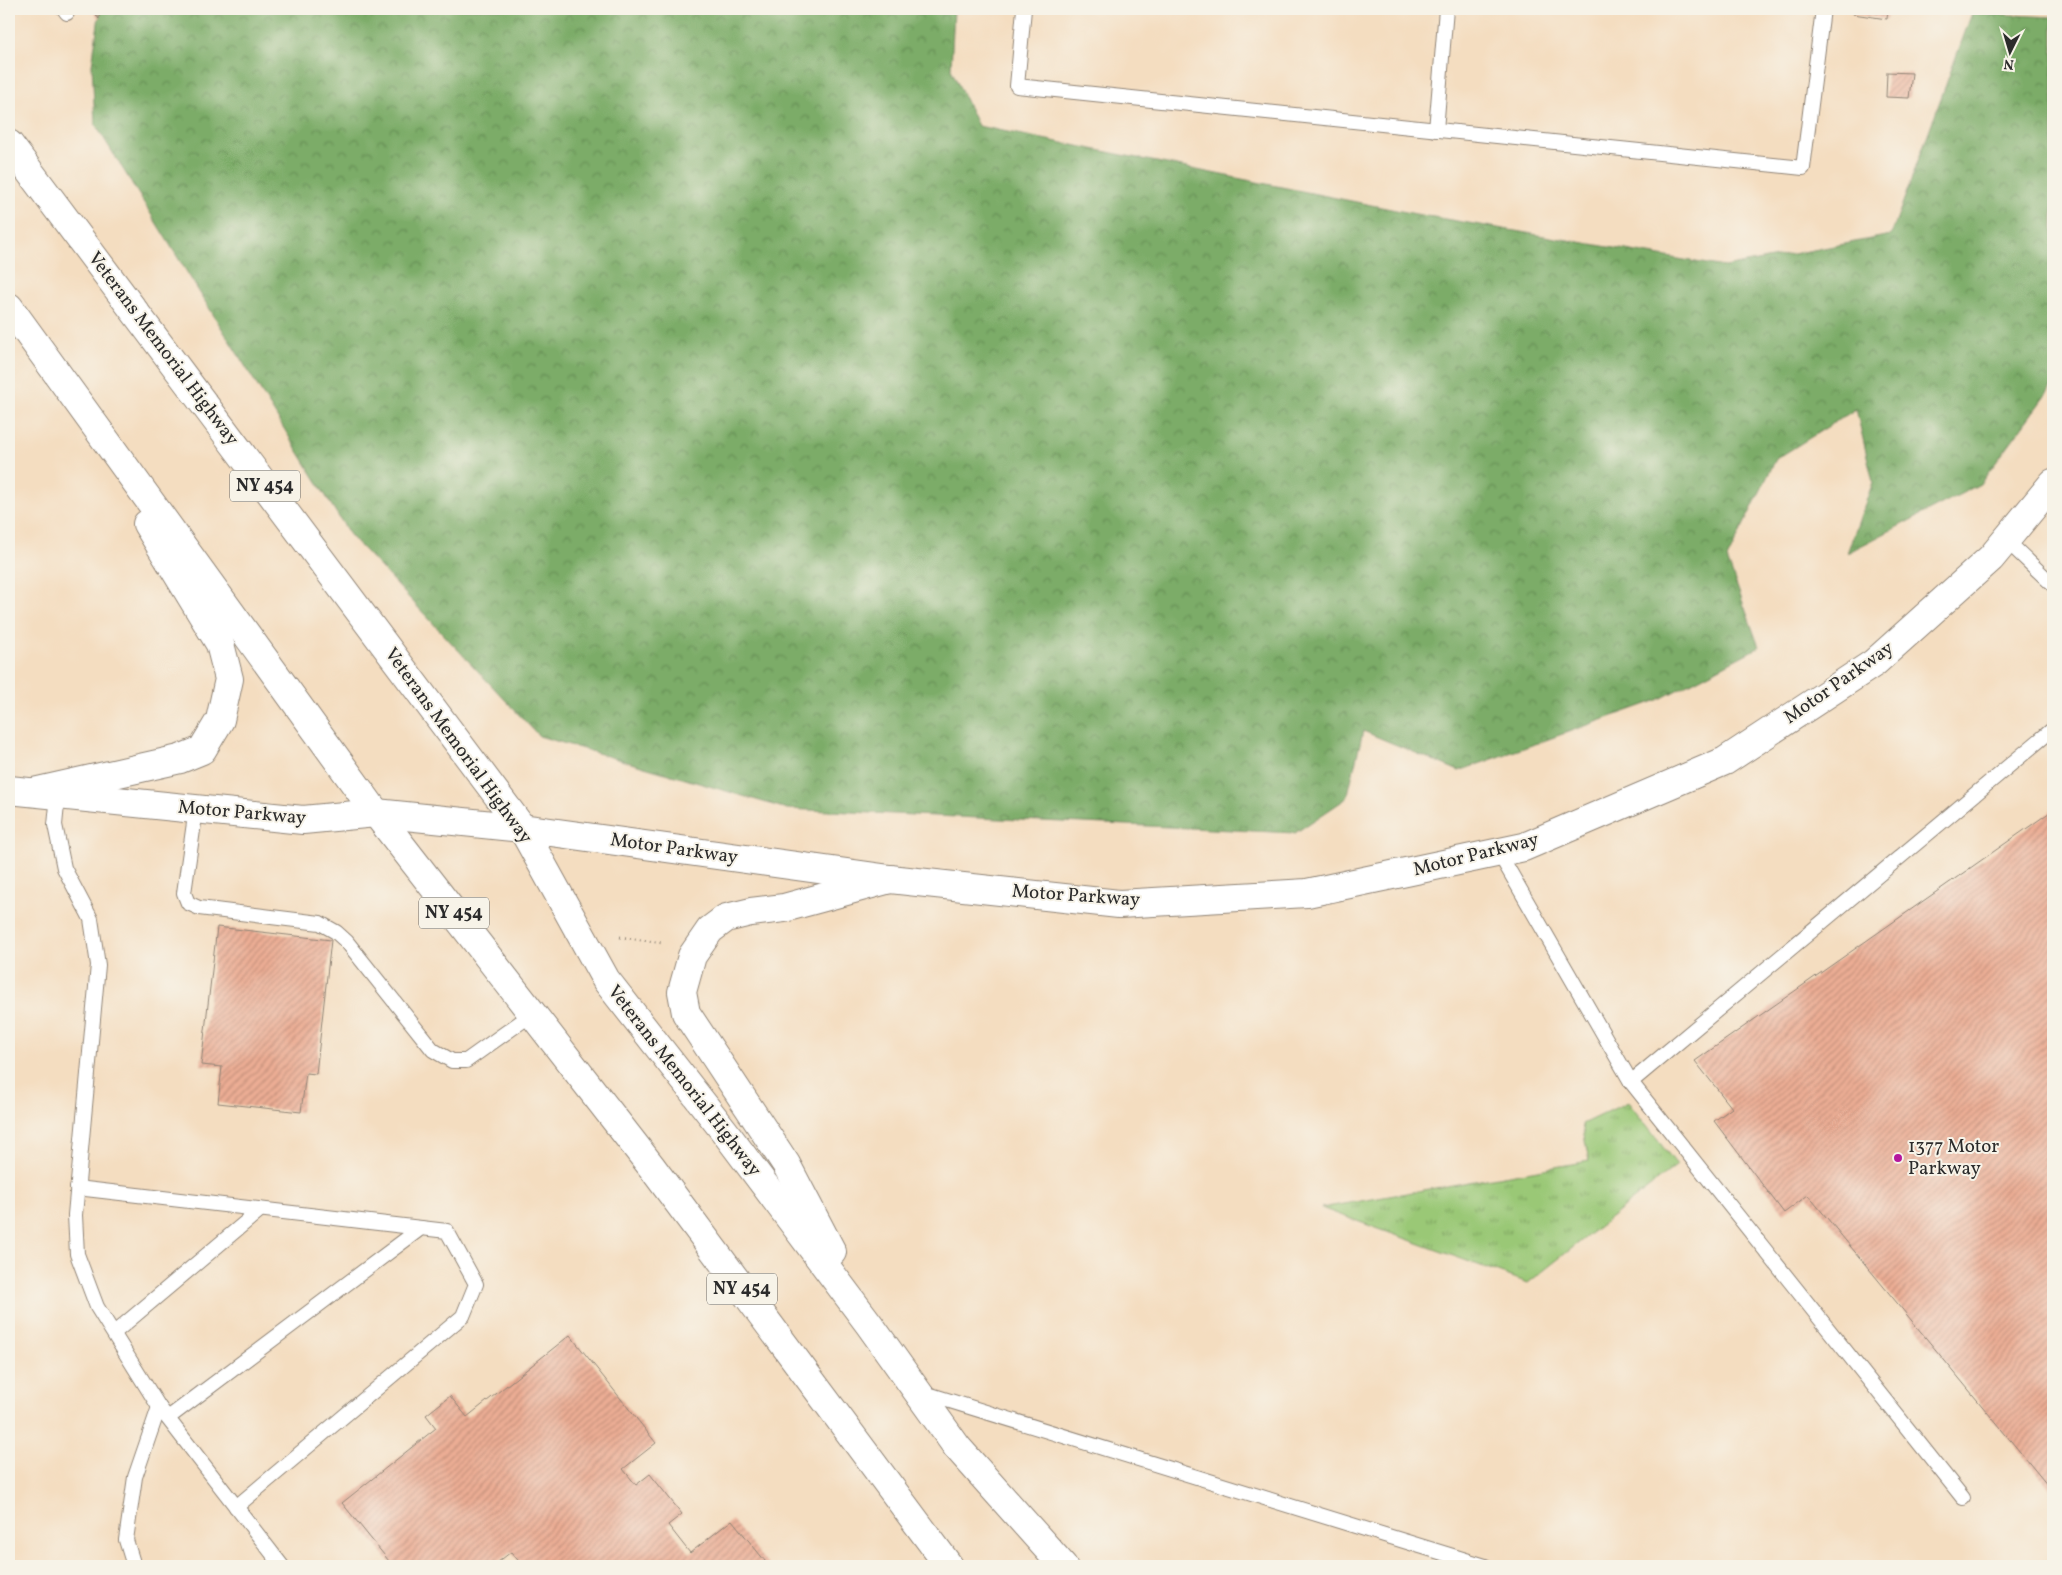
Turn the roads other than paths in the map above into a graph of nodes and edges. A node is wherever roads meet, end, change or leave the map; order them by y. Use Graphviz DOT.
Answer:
graph roads {
  1 [pos="1024,9"];
  2 [pos="1446,9"];
  3 [pos="1823,9"];
  4 [pos="1436,130"];
  5 [pos="9,144"];
  6 [pos="9,308"];
  7 [pos="55,371"];
  8 [pos="2053,483"];
  9 [pos="2006,540"];
  10 [pos="2053,585"];
  11 [pos="2053,729"];
  12 [pos="33,792"];
  13 [pos="196,809"];
  14 [pos="376,812"];
  15 [pos="522,828"];
  16 [pos="1499,853"];
  17 [pos="890,879"];
  18 [pos="532,1014"];
  19 [pos="1631,1082"];
  20 [pos="77,1188"];
  21 [pos="260,1210"];
  22 [pos="421,1228"];
  23 [pos="869,1324"];
  24 [pos="114,1333"];
  25 [pos="916,1390"];
  26 [pos="164,1413"];
  27 [pos="1963,1498"];
  28 [pos="236,1507"];
  29 [pos="134,1566"];
  30 [pos="282,1566"];
  31 [pos="949,1566"];
  32 [pos="1063,1566"];
  33 [pos="1485,1566"];
  1 -- 4 [label="lane"];
  2 -- 4 [label="lane"];
  3 -- 4 [label="lane"];
  5 -- 15 [label="main road, Veterans Memorial Highway / NY 454"];
  6 -- 7 [label="main road, NY 454"];
  7 -- 12 [label="main road"];
  7 -- 14 [label="main road, NY 454"];
  8 -- 9 [label="main road, Motor Parkway"];
  9 -- 10 [label="lane"];
  9 -- 16 [label="main road, Motor Parkway"];
  11 -- 19 [label="lane"];
  12 -- 13 [label="main road, Motor Parkway"];
  12 -- 20 [label="lane"];
  13 -- 14 [label="main road, Motor Parkway"];
  13 -- 18 [label="lane"];
  14 -- 15 [label="main road, Motor Parkway"];
  14 -- 18 [label="main road, NY 454"];
  15 -- 17 [label="main road, Motor Parkway"];
  15 -- 23 [label="main road, Veterans Memorial Highway / NY 454"];
  16 -- 17 [label="main road, Motor Parkway"];
  16 -- 19 [label="lane"];
  17 -- 23 [label="main road"];
  18 -- 31 [label="main road, NY 454"];
  19 -- 27 [label="lane"];
  20 -- 21 [label="lane"];
  20 -- 24 [label="lane"];
  21 -- 22 [label="lane"];
  21 -- 24 [label="lane"];
  22 -- 26 [label="lane"];
  22 -- 28 [label="lane"];
  23 -- 25 [label="main road, Veterans Memorial Highway / NY 454"];
  24 -- 26 [label="lane"];
  25 -- 32 [label="main road, Veterans Memorial Highway / NY 454"];
  25 -- 33 [label="lane"];
  26 -- 28 [label="lane"];
  26 -- 29 [label="lane"];
  28 -- 30 [label="lane"];
}
